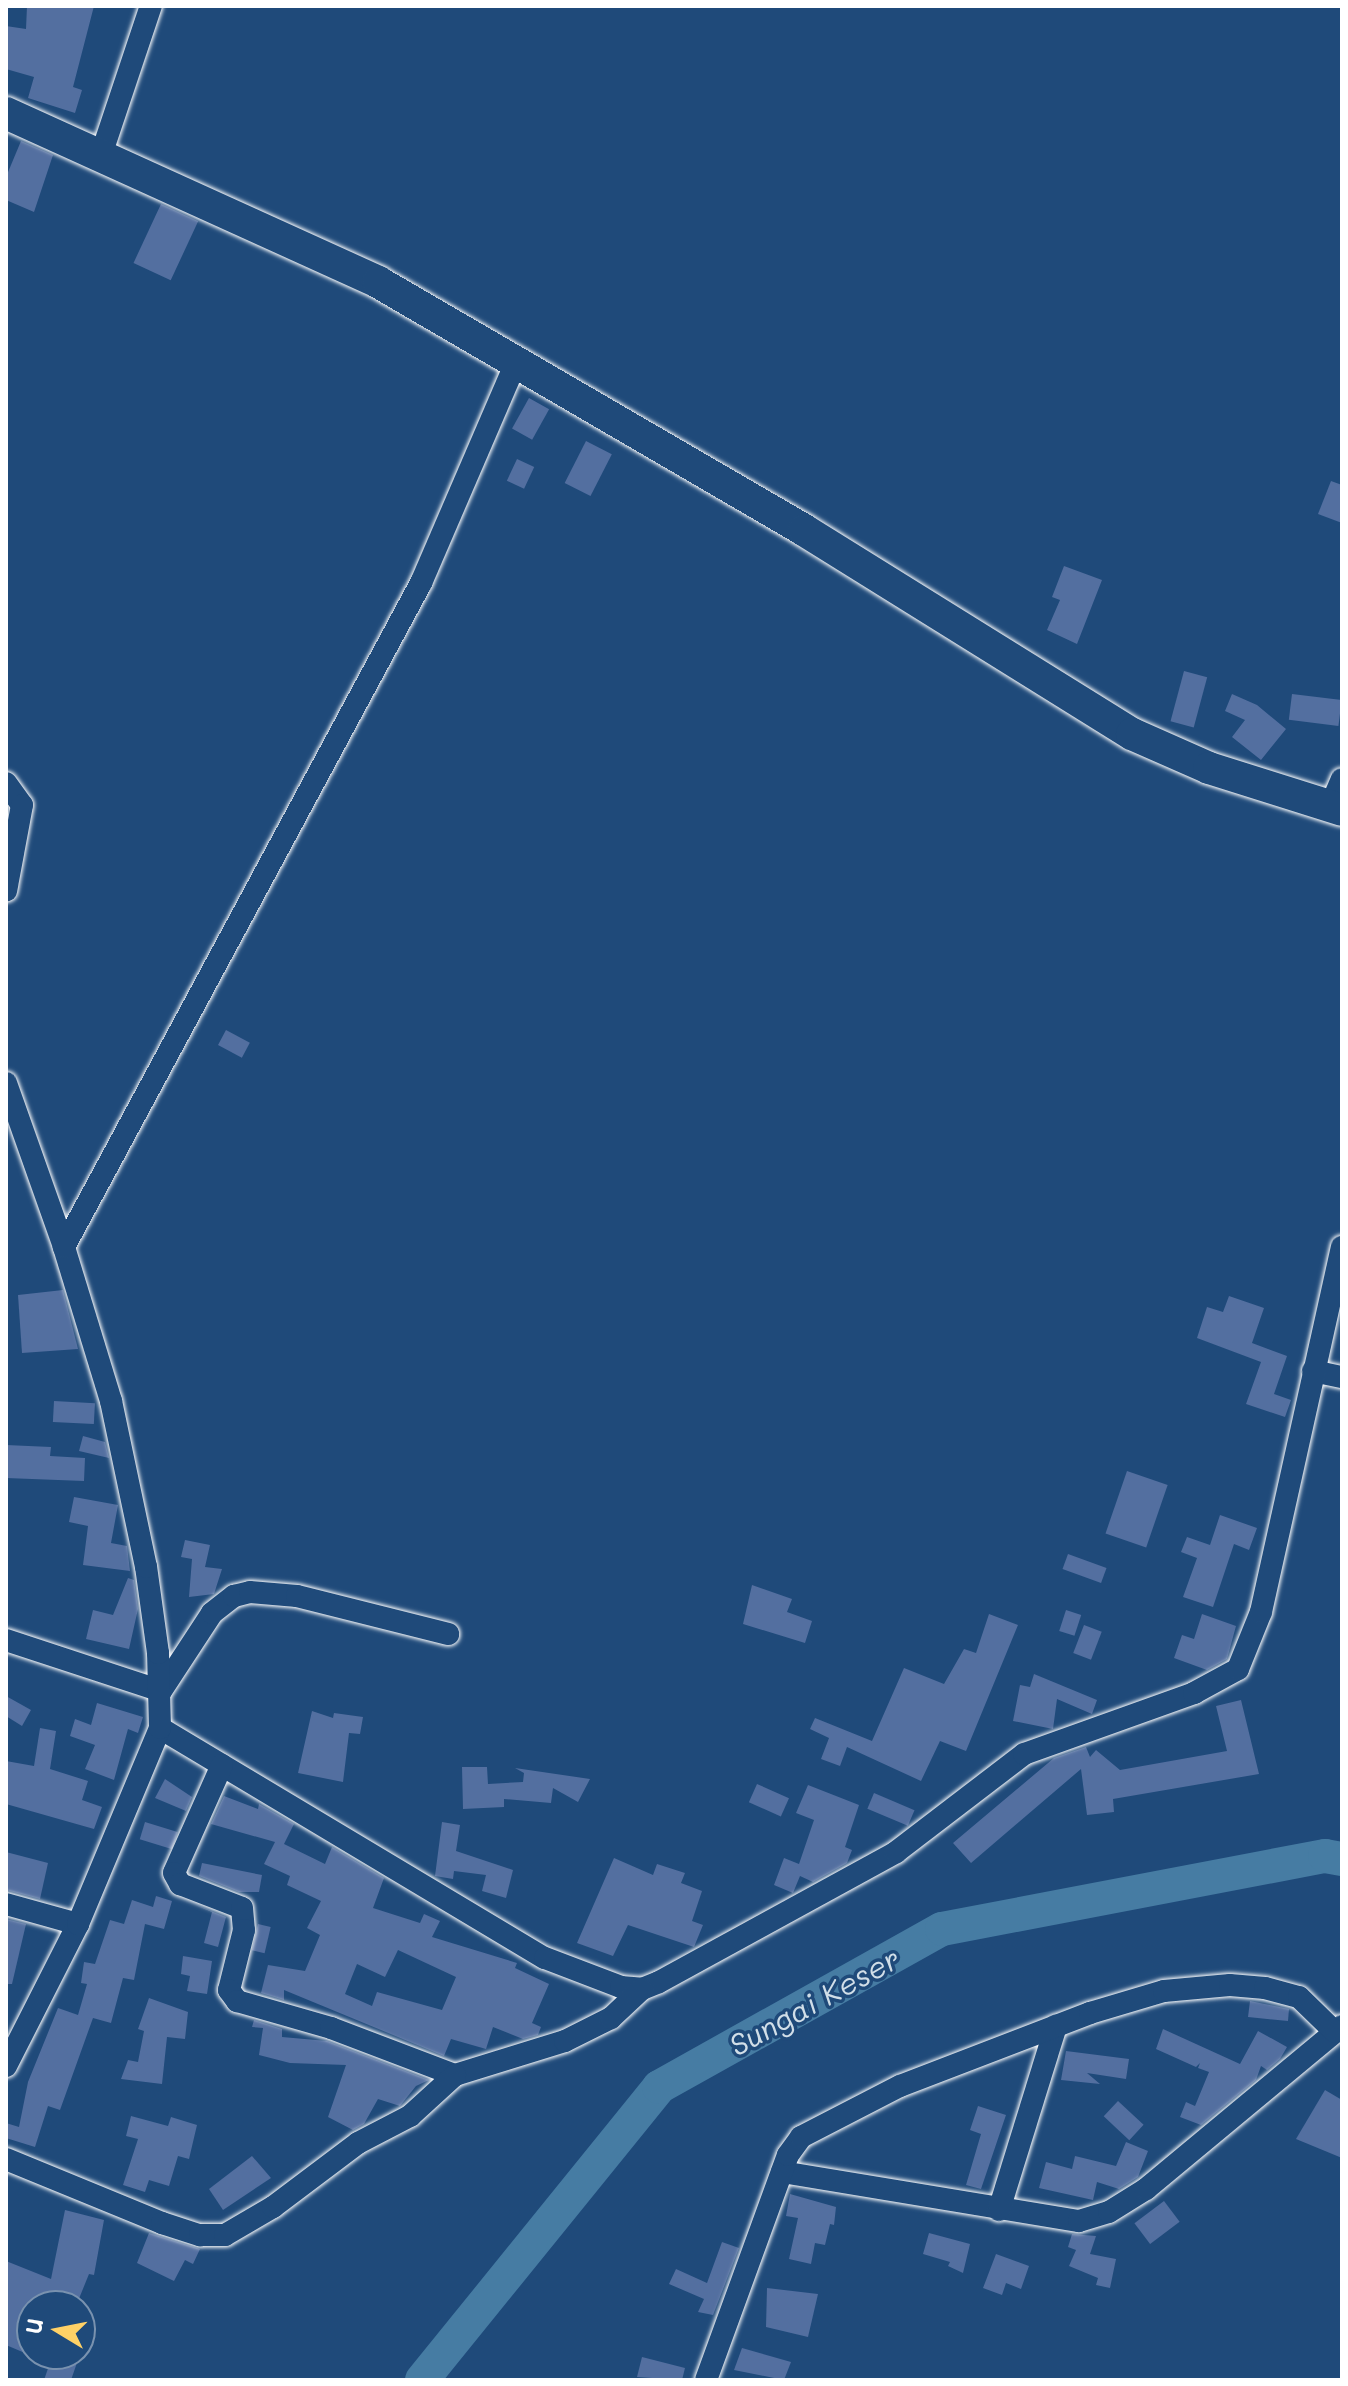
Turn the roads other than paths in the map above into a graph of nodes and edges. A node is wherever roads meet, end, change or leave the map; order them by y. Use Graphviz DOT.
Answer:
graph roads {
  1 [pos="151,6"];
  2 [pos="6,113"];
  3 [pos="100,158"];
  4 [pos="517,360"];
  5 [pos="6,783"];
  6 [pos="1338,799"];
  7 [pos="6,891"];
  8 [pos="6,1083"];
  9 [pos="64,1247"];
  10 [pos="1342,1247"];
  11 [pos="1313,1371"];
  12 [pos="1342,1377"];
  13 [pos="448,1634"];
  14 [pos="6,1640"];
  15 [pos="161,1691"];
  16 [pos="160,1728"];
  17 [pos="222,1765"];
  18 [pos="6,1904"];
  19 [pos="78,1924"];
  20 [pos="642,1989"];
  21 [pos="1056,2026"];
  22 [pos="1339,2029"];
  23 [pos="6,2066"];
  24 [pos="455,2075"];
  25 [pos="6,2159"];
  26 [pos="782,2172"];
  27 [pos="999,2210"];
  28 [pos="706,2380"];
  1 -- 3 [label="street"];
  2 -- 3 [label="street"];
  3 -- 4 [label="street"];
  4 -- 6 [label="street"];
  4 -- 9 [label="street"];
  5 -- 7 [label="street"];
  8 -- 9 [label="street"];
  9 -- 15 [label="street"];
  10 -- 11 [label="street"];
  11 -- 12 [label="street"];
  11 -- 20 [label="street"];
  13 -- 15 [label="street"];
  14 -- 15 [label="street"];
  15 -- 16 [label="street"];
  16 -- 17 [label="street"];
  16 -- 19 [label="street"];
  17 -- 20 [label="street"];
  17 -- 24 [label="street"];
  18 -- 19 [label="street"];
  19 -- 23 [label="street"];
  20 -- 24 [label="street"];
  21 -- 22 [label="street"];
  21 -- 26 [label="street"];
  21 -- 27 [label="street"];
  22 -- 27 [label="street"];
  24 -- 25 [label="street"];
  26 -- 27 [label="street"];
  26 -- 28 [label="street"];
}
